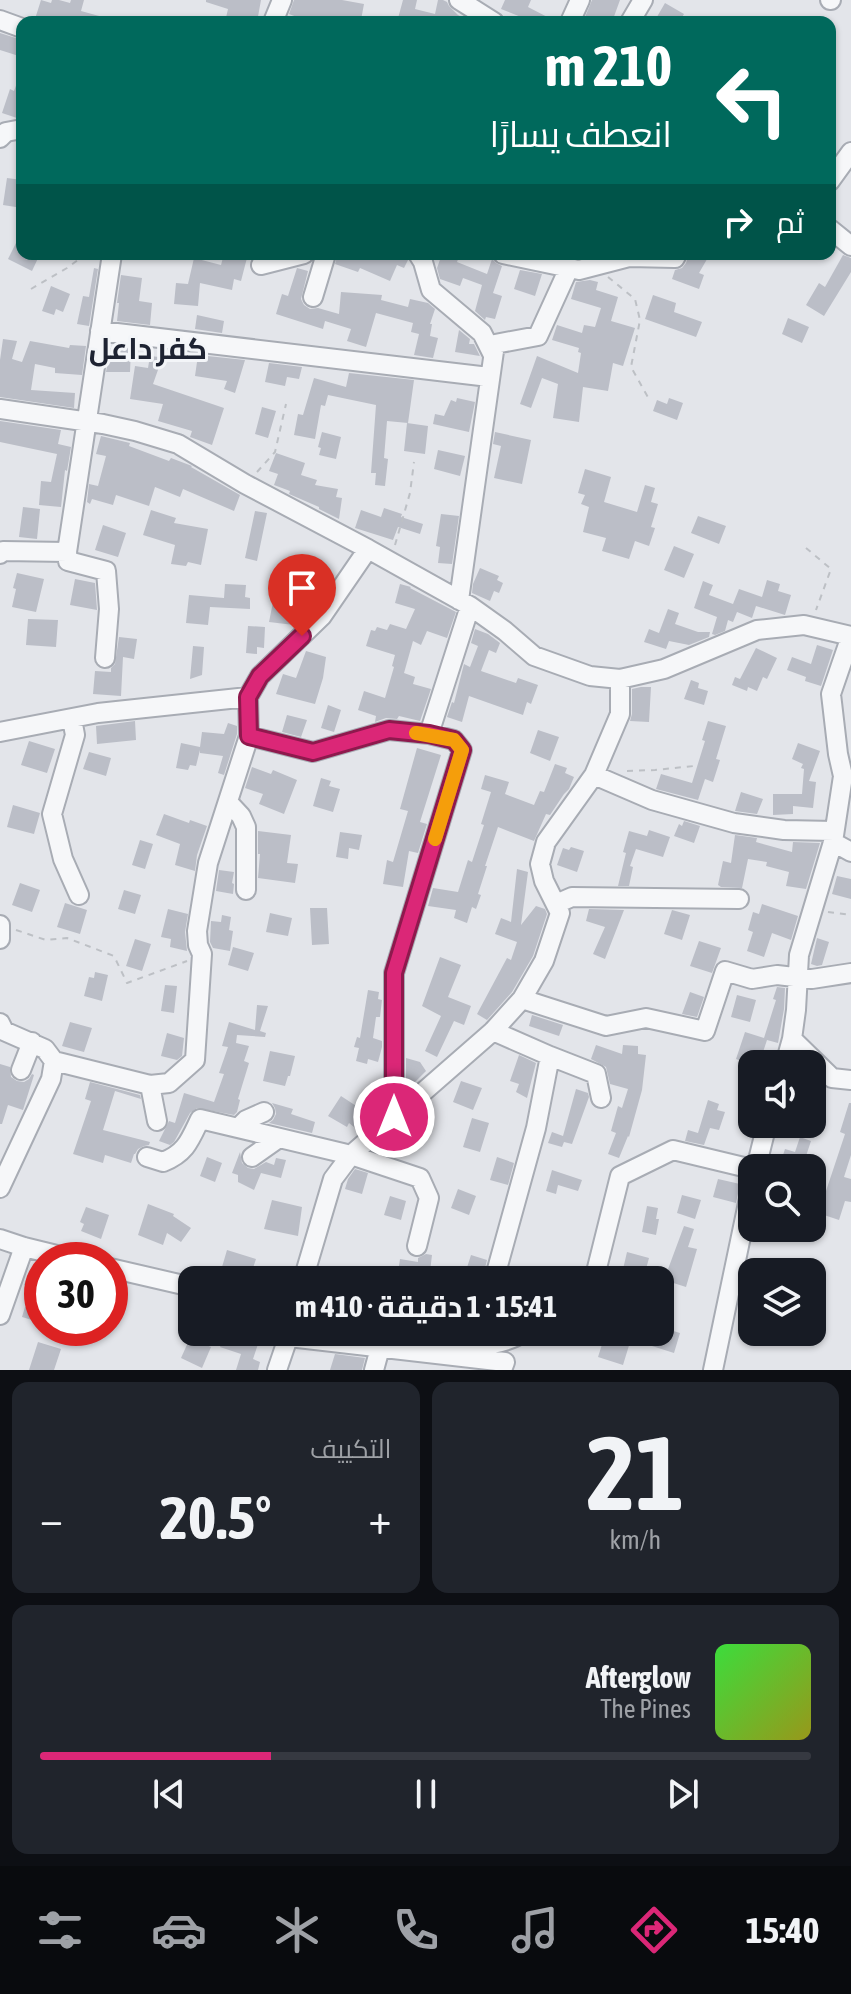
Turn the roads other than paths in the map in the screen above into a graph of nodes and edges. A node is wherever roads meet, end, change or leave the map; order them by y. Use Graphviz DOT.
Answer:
graph roads {
  1 [pos="459,0"];
  2 [pos="484,16"];
  3 [pos="851,152"];
  4 [pos="836,173"];
  5 [pos="111,260"];
  6 [pos="281,260"];
  7 [pos="324,260"];
  8 [pos="422,260"];
  9 [pos="531,260"];
  10 [pos="617,260"];
  11 [pos="261,265"];
  12 [pos="569,268"];
  13 [pos="313,297"];
  14 [pos="100,331"];
  15 [pos="493,355"];
  16 [pos="489,377"];
  17 [pos="0,409"];
  18 [pos="86,421"];
  19 [pos="368,549"];
  20 [pos="67,552"];
  21 [pos="0,554"];
  22 [pos="464,603"];
  23 [pos="851,636"];
  24 [pos="105,658"];
  25 [pos="620,679"];
  26 [pos="248,697"];
  27 [pos="72,719"];
  28 [pos="0,732"];
  29 [pos="429,734"];
  30 [pos="249,736"];
  31 [pos="594,775"];
  32 [pos="228,802"];
  33 [pos="833,836"];
  34 [pos="851,852"];
  35 [pos="246,890"];
  36 [pos="79,895"];
  37 [pos="739,899"];
  38 [pos="556,904"];
  39 [pos="851,973"];
  40 [pos="797,976"];
  41 [pos="522,999"];
  42 [pos="1,1029"];
  43 [pos="493,1031"];
  44 [pos="792,1039"];
  45 [pos="32,1042"];
  46 [pos="789,1050"];
  47 [pos="550,1056"];
  48 [pos="54,1061"];
  49 [pos="21,1070"];
  50 [pos="851,1080"];
  51 [pos="150,1085"];
  52 [pos="601,1098"];
  53 [pos="264,1112"];
  54 [pos="394,1117"];
  55 [pos="157,1121"];
  56 [pos="238,1128"];
  57 [pos="279,1138"];
  58 [pos="351,1155"];
  59 [pos="147,1157"];
  60 [pos="252,1157"];
  61 [pos="738,1164"];
  62 [pos="0,1188"];
  63 [pos="0,1239"];
  64 [pos="740,1242"];
  65 [pos="417,1246"];
  66 [pos="24,1247"];
  67 [pos="307,1266"];
  68 [pos="498,1266"];
  69 [pos="598,1266"];
  70 [pos="128,1272"];
  71 [pos="178,1284"];
  72 [pos="0,1315"];
  73 [pos="286,1346"];
  74 [pos="367,1346"];
  75 [pos="437,1346"];
  76 [pos="380,1348"];
  77 [pos="404,1351"];
  78 [pos="277,1370"];
  79 [pos="374,1370"];
  80 [pos="502,1370"];
  81 [pos="713,1370"];
  1 -- 2 [label="street"];
  3 -- 4 [label="street"];
  5 -- 14 [label="street"];
  6 -- 11 [label="street"];
  7 -- 13 [label="street"];
  8 -- 15 [label="street"];
  9 -- 12 [label="street"];
  10 -- 12 [label="street"];
  12 -- 15 [label="street"];
  14 -- 16 [label="street"];
  14 -- 18 [label="street"];
  15 -- 16 [label="street"];
  16 -- 22 [label="street"];
  17 -- 18 [label="street"];
  18 -- 19 [label="street"];
  18 -- 20 [label="street"];
  19 -- 22 [label="street"];
  19 -- 26 [label="street"];
  20 -- 21 [label="street"];
  20 -- 24 [label="street"];
  22 -- 25 [label="street"];
  22 -- 29 [label="street"];
  23 -- 25 [label="street"];
  23 -- 33 [label="street"];
  25 -- 31 [label="street"];
  26 -- 27 [label="street"];
  26 -- 30 [label="street"];
  27 -- 28 [label="street"];
  27 -- 36 [label="street"];
  29 -- 30 [label="street"];
  29 -- 54 [label="street"];
  30 -- 32 [label="street"];
  31 -- 33 [label="street"];
  31 -- 38 [label="street"];
  32 -- 35 [label="street"];
  32 -- 51 [label="street"];
  33 -- 34 [label="street"];
  33 -- 40 [label="street"];
  37 -- 38 [label="street"];
  38 -- 41 [label="street"];
  39 -- 40 [label="street"];
  40 -- 41 [label="street"];
  40 -- 44 [label="street"];
  41 -- 43 [label="street"];
  42 -- 45 [label="street"];
  43 -- 47 [label="street"];
  43 -- 54 [label="street"];
  44 -- 46 [label="street"];
  44 -- 50 [label="street"];
  45 -- 48 [label="street"];
  45 -- 49 [label="street"];
  47 -- 52 [label="street"];
  47 -- 68 [label="street"];
  48 -- 51 [label="street"];
  48 -- 62 [label="street"];
  51 -- 55 [label="street"];
  53 -- 56 [label="street"];
  54 -- 58 [label="street"];
  56 -- 57 [label="street"];
  56 -- 59 [label="street"];
  57 -- 58 [label="street"];
  57 -- 60 [label="street"];
  58 -- 65 [label="street"];
  58 -- 67 [label="street"];
  61 -- 69 [label="street"];
  63 -- 66 [label="street"];
  64 -- 81 [label="street"];
  66 -- 72 [label="street"];
  70 -- 71 [label="street"];
  73 -- 78 [label="street"];
  74 -- 76 [label="street"];
  75 -- 77 [label="street"];
  76 -- 77 [label="street"];
  76 -- 79 [label="street"];
  77 -- 80 [label="street"];
}
